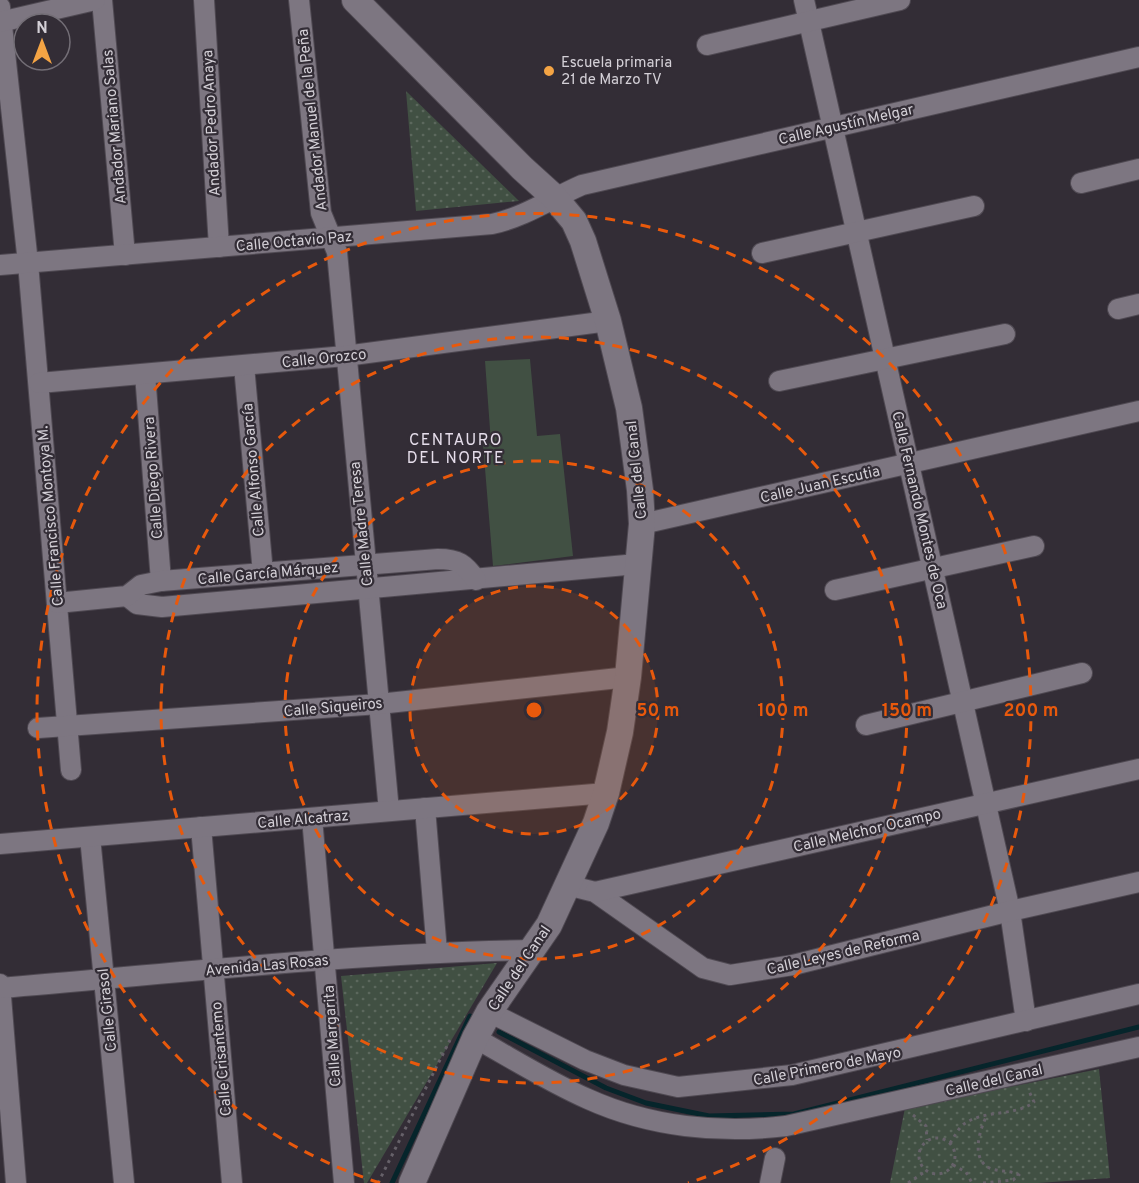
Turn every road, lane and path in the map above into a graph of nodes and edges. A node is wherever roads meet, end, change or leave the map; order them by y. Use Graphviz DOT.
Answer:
graph roads {
  1 [pos="94,0"];
  2 [pos="102,0"];
  3 [pos="204,0"];
  4 [pos="298,0"];
  5 [pos="355,0"];
  6 [pos="804,0"];
  7 [pos="900,0"];
  8 [pos="1,17"];
  9 [pos="809,21"];
  10 [pos="707,45"];
  11 [pos="1139,57"];
  12 [pos="833,127"];
  13 [pos="1139,169"];
  14 [pos="1081,183"];
  15 [pos="554,197"];
  16 [pos="974,206"];
  17 [pos="858,233"];
  18 [pos="331,237"];
  19 [pos="219,247"];
  20 [pos="762,253"];
  21 [pos="125,255"];
  22 [pos="28,262"];
  23 [pos="0,265"];
  24 [pos="1139,304"];
  25 [pos="1118,309"];
  26 [pos="609,321"];
  27 [pos="1005,334"];
  28 [pos="345,356"];
  29 [pos="886,360"];
  30 [pos="244,366"];
  31 [pos="145,374"];
  32 [pos="779,381"];
  33 [pos="39,383"];
  34 [pos="1139,411"];
  35 [pos="908,464"];
  36 [pos="642,524"];
  37 [pos="1034,546"];
  38 [pos="637,564"];
  39 [pos="365,565"];
  40 [pos="933,567"];
  41 [pos="262,573"];
  42 [pos="477,580"];
  43 [pos="161,581"];
  44 [pos="368,589"];
  45 [pos="835,590"];
  46 [pos="126,596"];
  47 [pos="57,603"];
  48 [pos="1082,673"];
  49 [pos="628,676"];
  50 [pos="963,702"];
  51 [pos="379,704"];
  52 [pos="866,725"];
  53 [pos="38,728"];
  54 [pos="68,728"];
  55 [pos="1139,769"];
  56 [pos="71,770"];
  57 [pos="606,793"];
  58 [pos="986,803"];
  59 [pos="425,808"];
  60 [pos="389,812"];
  61 [pos="312,818"];
  62 [pos="201,827"];
  63 [pos="90,837"];
  64 [pos="0,844"];
  65 [pos="1139,882"];
  66 [pos="567,885"];
  67 [pos="595,892"];
  68 [pos="1010,911"];
  69 [pos="534,950"];
  70 [pos="437,952"];
  71 [pos="327,959"];
  72 [pos="213,970"];
  73 [pos="104,979"];
  74 [pos="0,986"];
  75 [pos="1139,994"];
  76 [pos="489,1012"];
  77 [pos="1026,1021"];
  78 [pos="463,1038"];
  79 [pos="1139,1047"];
  80 [pos="1019,1093"];
  81 [pos="921,1111"];
  82 [pos="987,1115"];
  83 [pos="927,1140"];
  84 [pos="950,1143"];
  85 [pos="775,1158"];
  86 [pos="953,1165"];
  87 [pos="926,1171"];
  88 [pos="16,1183"];
  89 [pos="124,1183"];
  90 [pos="232,1183"];
  91 [pos="344,1183"];
  92 [pos="378,1183"];
  93 [pos="412,1183"];
  94 [pos="770,1183"];
  95 [pos="908,1183"];
  96 [pos="972,1183"];
  97 [pos="983,1183"];
  1 -- 8 [label="street"];
  2 -- 21 [label="street, Andador Mariano Salas"];
  3 -- 19 [label="street, Andador Pedro Anaya"];
  4 -- 18 [label="street, Andador Manuel de la Peña"];
  5 -- 15 [label="street, Calle del Canal"];
  6 -- 9 [label="street, Calle Fernando Montes de Oca"];
  7 -- 9 [label="street"];
  8 -- 22 [label="street, Calle Francisco Montoya M."];
  9 -- 10 [label="street"];
  9 -- 12 [label="street, Calle Fernando Montes de Oca"];
  11 -- 12 [label="street, Calle Agustín Melgar"];
  12 -- 15 [label="street, Calle Agustín Melgar"];
  12 -- 17 [label="street, Calle Fernando Montes de Oca"];
  13 -- 14 [label="street"];
  15 -- 18 [label="street, Calle Octavio Paz"];
  15 -- 26 [label="street, Calle del Canal"];
  16 -- 17 [label="street"];
  17 -- 20 [label="street"];
  17 -- 29 [label="street, Calle Fernando Montes de Oca"];
  18 -- 19 [label="street, Calle Octavio Paz"];
  18 -- 28 [label="street, Calle Madre Teresa"];
  19 -- 21 [label="street, Calle Octavio Paz"];
  21 -- 22 [label="street, Calle Octavio Paz"];
  22 -- 23 [label="street, Calle Octavio Paz"];
  22 -- 33 [label="street, Calle Francisco Montoya M."];
  24 -- 25 [label="street"];
  26 -- 28 [label="street, Calle Orozco"];
  26 -- 36 [label="street, Calle del Canal"];
  27 -- 29 [label="street"];
  28 -- 30 [label="street, Calle Orozco"];
  28 -- 39 [label="street, Calle Madre Teresa"];
  29 -- 32 [label="street"];
  29 -- 35 [label="street, Calle Fernando Montes de Oca"];
  30 -- 31 [label="street, Calle Orozco"];
  30 -- 41 [label="street, Calle Alfonso García"];
  31 -- 33 [label="street, Calle Orozco"];
  31 -- 43 [label="street, Calle Diego Rivera"];
  33 -- 47 [label="street, Calle Francisco Montoya M."];
  34 -- 35 [label="street, Calle Juan Escutia"];
  35 -- 36 [label="street, Calle Juan Escutia"];
  35 -- 40 [label="street, Calle Fernando Montes de Oca"];
  36 -- 38 [label="street, Calle del Canal"];
  37 -- 40 [label="street"];
  38 -- 42 [label="street, Calle García Márquez"];
  38 -- 49 [label="street, Calle del Canal"];
  39 -- 41 [label="street, Calle García Márquez"];
  39 -- 42 [label="street, Calle García Márquez"];
  39 -- 44 [label="street, Calle Madre Teresa"];
  40 -- 45 [label="street"];
  40 -- 50 [label="street, Calle Fernando Montes de Oca"];
  41 -- 43 [label="street, Calle García Márquez"];
  42 -- 44 [label="street, Calle García Márquez"];
  43 -- 46 [label="street, Calle García Márquez"];
  44 -- 46 [label="street, Calle García Márquez"];
  44 -- 51 [label="street, Calle Madre Teresa"];
  46 -- 47 [label="street, Calle García Márquez"];
  47 -- 54 [label="street, Calle Francisco Montoya M."];
  48 -- 50 [label="street"];
  49 -- 51 [label="street, Calle Siqueiros"];
  49 -- 57 [label="street, Calle del Canal"];
  50 -- 52 [label="street"];
  50 -- 58 [label="street, Calle Fernando Montes de Oca"];
  51 -- 54 [label="street, Calle Siqueiros"];
  51 -- 60 [label="street, Calle Madre Teresa"];
  53 -- 54 [label="street, Calle Siqueiros"];
  54 -- 56 [label="street, Calle Francisco Montoya M."];
  55 -- 58 [label="street, Calle Melchor Ocampo"];
  57 -- 59 [label="street, Calle Alcatraz"];
  57 -- 66 [label="street, Calle del Canal"];
  58 -- 67 [label="street, Calle Melchor Ocampo"];
  58 -- 68 [label="street, Calle Fernando Montes de Oca"];
  59 -- 60 [label="street, Calle Alcatraz"];
  59 -- 70 [label="street"];
  60 -- 61 [label="street, Calle Alcatraz"];
  61 -- 62 [label="street, Calle Alcatraz"];
  61 -- 71 [label="street, Calle Margarita"];
  62 -- 63 [label="street, Calle Alcatraz"];
  62 -- 72 [label="street, Calle Crisantemo"];
  63 -- 64 [label="street, Calle Alcatraz"];
  63 -- 73 [label="street, Calle Girasol"];
  65 -- 68 [label="street, Calle Leyes de Reforma"];
  66 -- 67 [label="street, Calle Leyes de Reforma"];
  66 -- 69 [label="street, Calle del Canal"];
  67 -- 68 [label="street, Calle Leyes de Reforma"];
  68 -- 77 [label="street, Calle Fernando Montes de Oca"];
  69 -- 70 [label="street, Avenida Las Rosas"];
  69 -- 76 [label="street, Calle del Canal"];
  70 -- 71 [label="street, Avenida Las Rosas"];
  71 -- 72 [label="street, Avenida Las Rosas"];
  71 -- 91 [label="street, Calle Margarita"];
  72 -- 73 [label="street, Avenida Las Rosas"];
  72 -- 90 [label="street, Calle Crisantemo"];
  73 -- 74 [label="street, Avenida Las Rosas"];
  73 -- 89 [label="street, Calle Girasol"];
  74 -- 88 [label="street"];
  75 -- 77 [label="street, Calle Primero de Mayo"];
  76 -- 77 [label="street, Calle Primero de Mayo"];
  76 -- 78 [label="street, Calle del Canal"];
  78 -- 79 [label="street, Calle del Canal"];
  78 -- 92 [label="path"];
  78 -- 93 [label="street, Calle del Canal"];
  80 -- 82 [label="path"];
  81 -- 83 [label="path"];
  82 -- 84 [label="path"];
  82 -- 97 [label="path"];
  83 -- 84 [label="path"];
  83 -- 87 [label="path"];
  84 -- 86 [label="path"];
  85 -- 94 [label="street"];
  86 -- 87 [label="path"];
  86 -- 96 [label="path"];
  87 -- 95 [label="path"];
}
